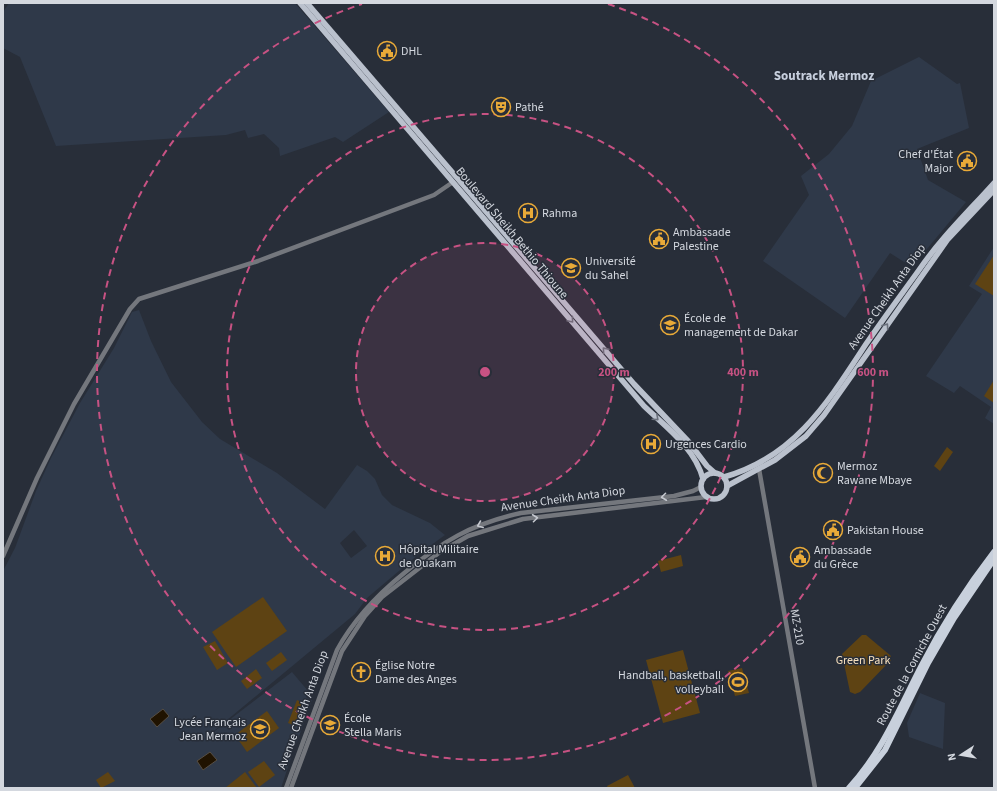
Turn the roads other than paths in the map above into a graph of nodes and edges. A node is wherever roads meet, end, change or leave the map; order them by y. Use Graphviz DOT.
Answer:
graph roads {
  1 [pos="300,3"];
  2 [pos="307,3"];
  3 [pos="453,182"];
  4 [pos="994,183"];
  5 [pos="994,190"];
  6 [pos="759,469"];
  7 [pos="715,473"];
  8 [pos="724,477"];
  9 [pos="703,479"];
  10 [pos="727,486"];
  11 [pos="701,487"];
  12 [pos="706,496"];
  13 [pos="994,552"];
  14 [pos="3,556"];
  15 [pos="994,559"];
  16 [pos="286,788"];
  17 [pos="291,788"];
  18 [pos="814,788"];
  19 [pos="849,788"];
  20 [pos="855,788"];
  1 -- 3 [label="main road, Boulevard Sheikh Bethio Thioune"];
  7 -- 2 [label="main road, Boulevard Sheikh Bethio Thioune, one-way"];
  3 -- 9 [label="main road, Boulevard Sheikh Bethio Thioune, one-way"];
  3 -- 14 [label="street"];
  4 -- 8 [label="main road, Avenue Cheikh Anta Diop"];
  6 -- 5 [label="main road, Avenue Cheikh Anta Diop, one-way"];
  6 -- 10 [label="main road, Avenue Cheikh Anta Diop"];
  6 -- 18 [label="street, MZ-210"];
  7 -- 8 [label="main road"];
  7 -- 9 [label="main road"];
  8 -- 10 [label="main road"];
  9 -- 11 [label="main road"];
  10 -- 12 [label="main road"];
  11 -- 12 [label="main road"];
  11 -- 16 [label="street, Avenue Cheikh Anta Diop, one-way"];
  17 -- 12 [label="street, Avenue Cheikh Anta Diop, one-way"];
  13 -- 19 [label="highway, Route de la Corniche Ouest"];
  15 -- 20 [label="highway, Route de la Corniche Ouest"];
}
